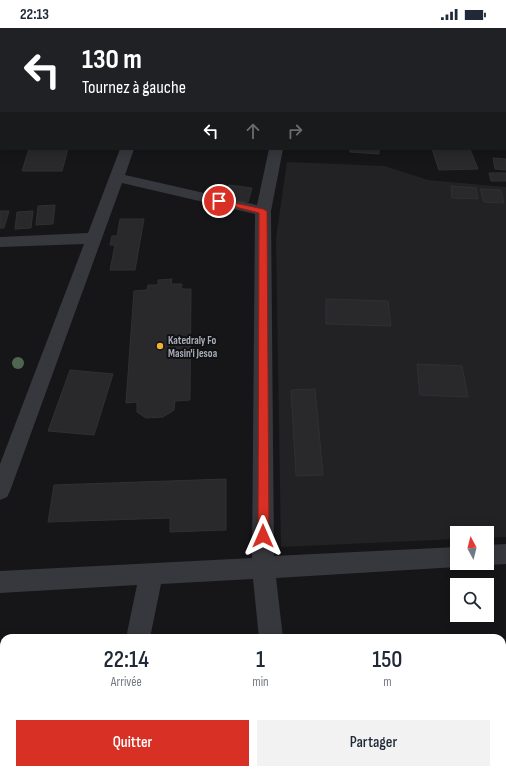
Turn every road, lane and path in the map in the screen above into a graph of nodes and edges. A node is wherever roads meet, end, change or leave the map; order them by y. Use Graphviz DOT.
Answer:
graph roads {
  1 [pos="127,150"];
  2 [pos="276,150"];
  3 [pos="116,177"];
  4 [pos="263,211"];
  5 [pos="93,238"];
  6 [pos="0,242"];
  7 [pos="0,491"];
  8 [pos="506,554"];
  9 [pos="494,555"];
  10 [pos="450,557"];
  11 [pos="264,568"];
  12 [pos="151,575"];
  13 [pos="0,582"];
  14 [pos="139,634"];
  15 [pos="271,634"];
  1 -- 3 [label="street"];
  2 -- 4 [label="street"];
  3 -- 4 [label="street"];
  3 -- 5 [label="street"];
  4 -- 11 [label="street"];
  5 -- 6 [label="street"];
  5 -- 7 [label="street"];
  8 -- 9 [label="street"];
  10 -- 11 [label="street"];
  11 -- 12 [label="street"];
  11 -- 15 [label="street"];
  12 -- 13 [label="street"];
  12 -- 14 [label="street"];
}
